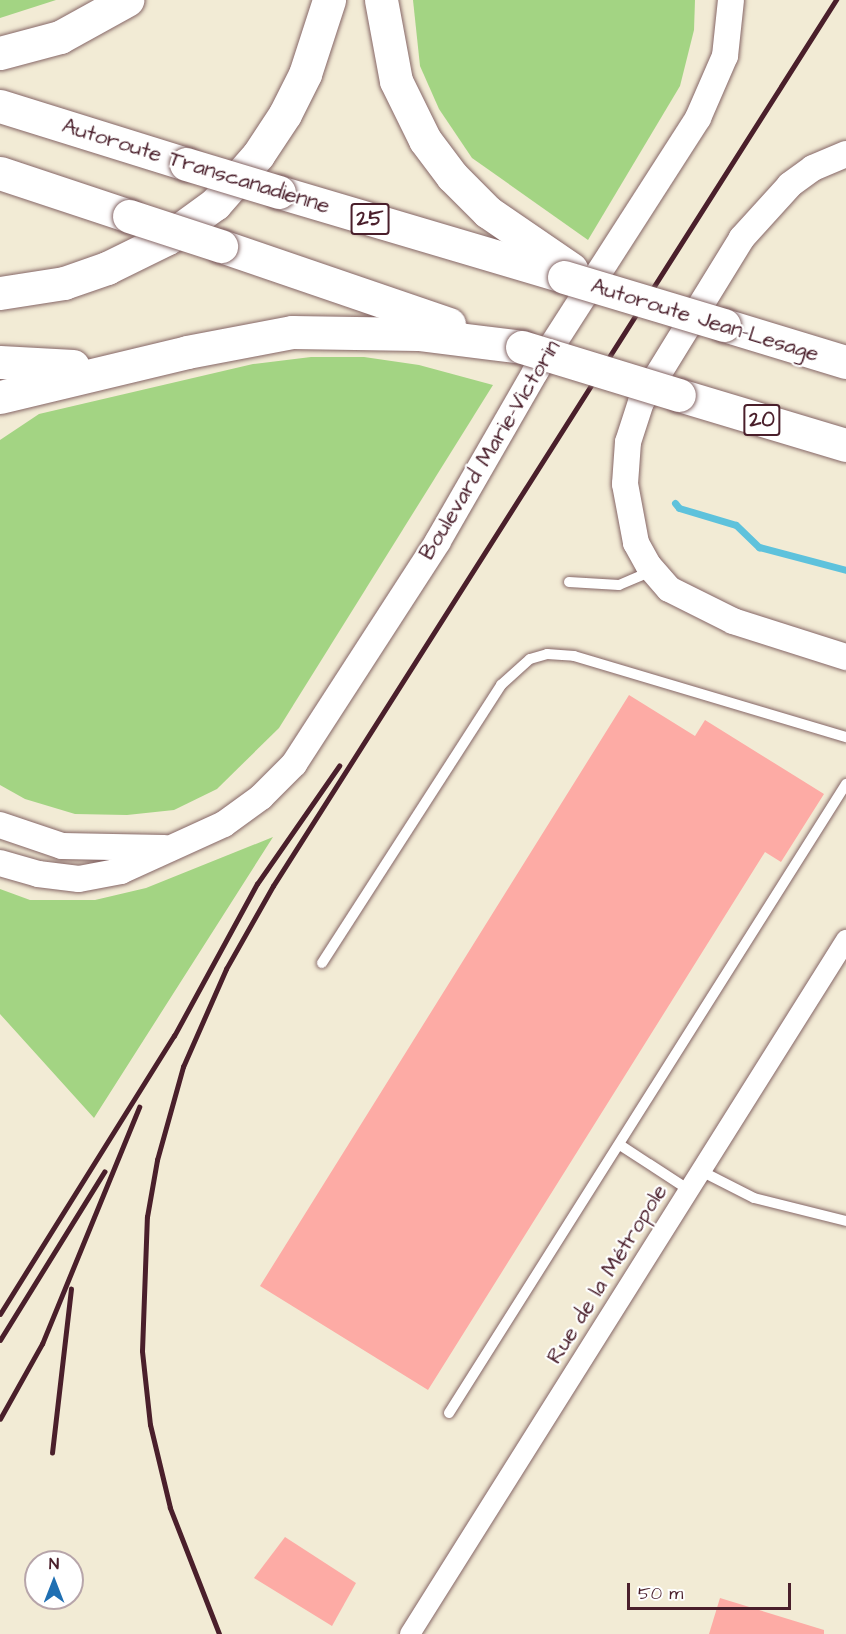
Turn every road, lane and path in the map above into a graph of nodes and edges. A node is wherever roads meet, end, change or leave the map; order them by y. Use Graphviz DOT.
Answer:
graph roads {
  1 [pos="128,0"];
  2 [pos="329,0"];
  3 [pos="381,0"];
  4 [pos="731,0"];
  5 [pos="0,53"];
  6 [pos="0,106"];
  7 [pos="846,154"];
  8 [pos="0,173"];
  9 [pos="568,273"];
  10 [pos="0,293"];
  11 [pos="522,347"];
  12 [pos="158,359"];
  13 [pos="0,362"];
  14 [pos="846,362"];
  15 [pos="6,398"];
  16 [pos="846,445"];
  17 [pos="652,571"];
  18 [pos="569,582"];
  19 [pos="846,657"];
  20 [pos="846,737"];
  21 [pos="846,784"];
  22 [pos="0,825"];
  23 [pos="176,848"];
  24 [pos="0,863"];
  25 [pos="845,944"];
  26 [pos="322,963"];
  27 [pos="620,1145"];
  28 [pos="701,1171"];
  29 [pos="688,1190"];
  30 [pos="846,1221"];
  31 [pos="449,1413"];
  32 [pos="410,1634"];
  1 -- 5 [label="highway"];
  2 -- 10 [label="highway"];
  3 -- 9 [label="highway"];
  4 -- 23 [label="street, Boulevard Marie-Victorin"];
  6 -- 9 [label="highway, Autoroute Transcanadienne / 25, bridge"];
  7 -- 17 [label="street"];
  8 -- 11 [label="highway, bridge"];
  9 -- 14 [label="highway, Autoroute Jean-Lesage / 25, bridge"];
  11 -- 12 [label="highway"];
  11 -- 16 [label="highway, 20, bridge"];
  12 -- 13 [label="highway"];
  12 -- 15 [label="highway"];
  17 -- 18 [label="lane"];
  17 -- 19 [label="street"];
  20 -- 26 [label="lane"];
  21 -- 27 [label="lane"];
  22 -- 23 [label="street, Boulevard Marie-Victorin"];
  23 -- 24 [label="street, Boulevard Marie-Victorin"];
  25 -- 28 [label="street, Rue de la Métropole"];
  27 -- 29 [label="lane"];
  27 -- 31 [label="lane"];
  28 -- 29 [label="street, Rue de la Métropole"];
  28 -- 30 [label="lane"];
  29 -- 32 [label="street, Rue de la Métropole"];
}
